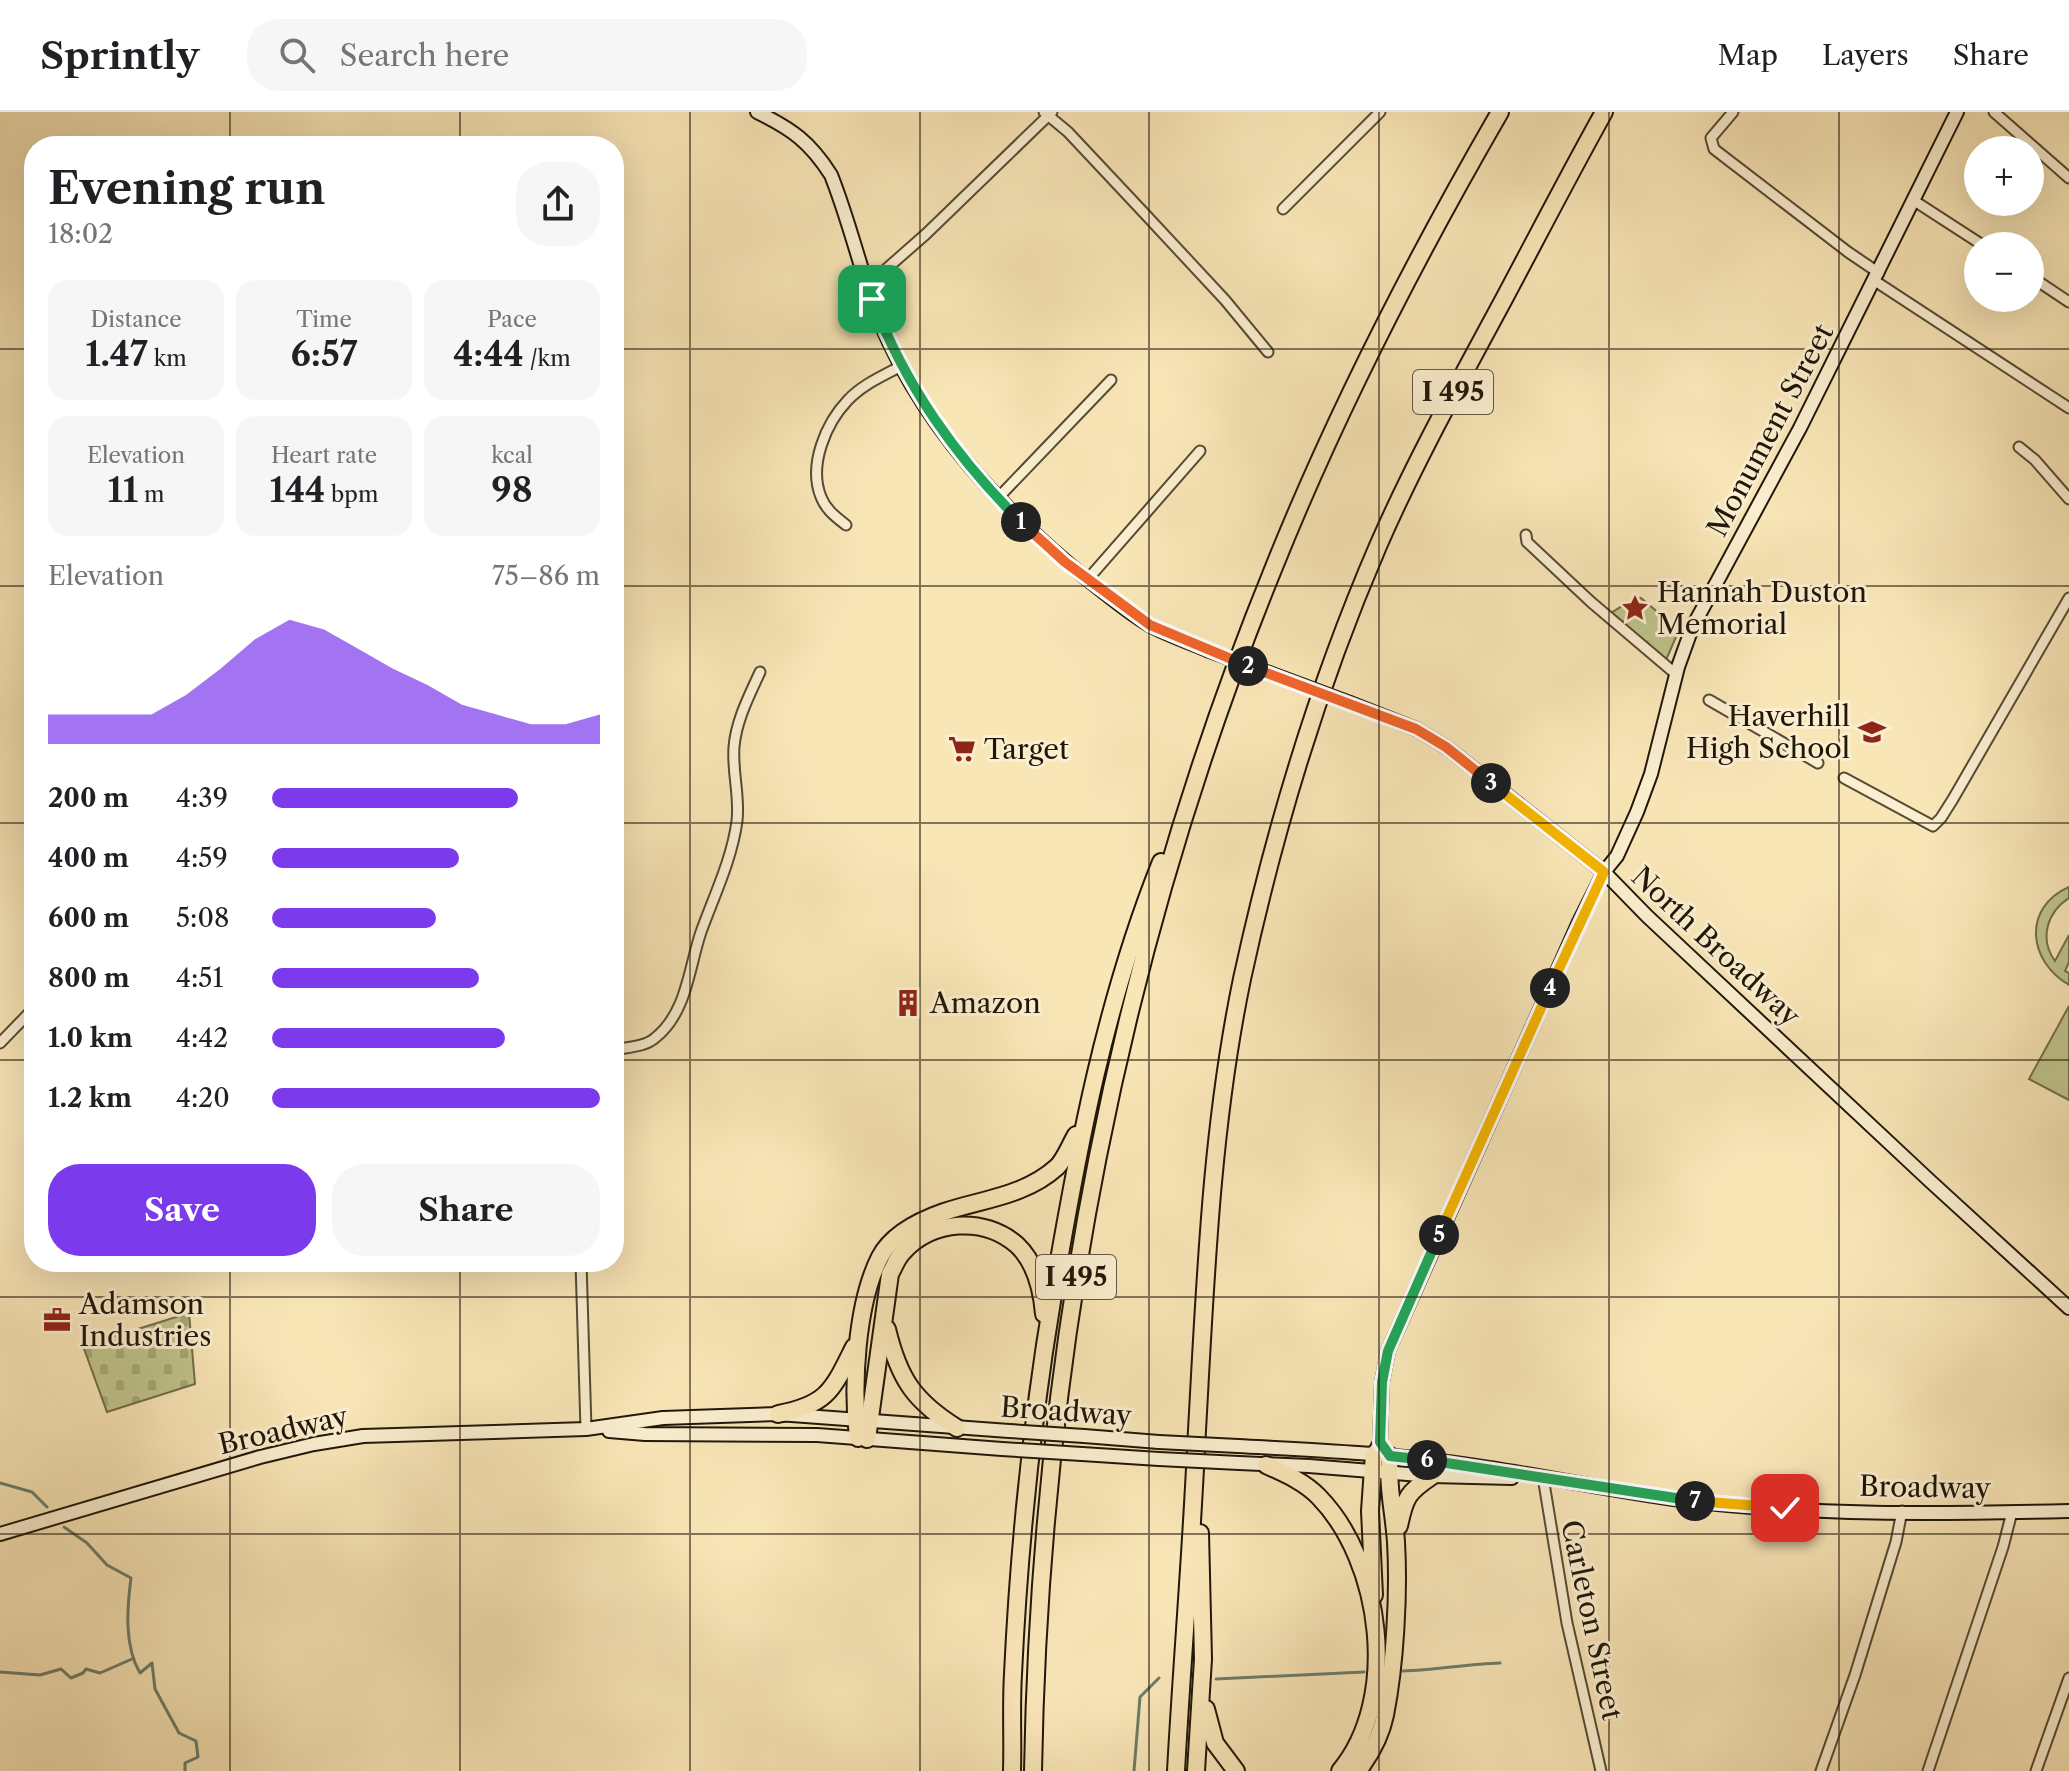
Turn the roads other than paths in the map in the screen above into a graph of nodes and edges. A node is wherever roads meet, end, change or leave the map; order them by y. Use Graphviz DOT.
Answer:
graph roads {
  1 [pos="757,112"];
  2 [pos="1380,112"];
  3 [pos="1500,112"];
  4 [pos="1604,112"];
  5 [pos="1733,112"];
  6 [pos="1957,112"];
  7 [pos="1994,112"];
  8 [pos="1048,113"];
  9 [pos="2069,178"];
  10 [pos="1913,200"];
  11 [pos="1283,209"];
  12 [pos="1964,233"];
  13 [pos="1877,277"];
  14 [pos="868,285"];
  15 [pos="2044,285"];
  16 [pos="2069,302"];
  17 [pos="1268,352"];
  18 [pos="901,366"];
  19 [pos="1111,380"];
  20 [pos="2069,408"];
  21 [pos="2019,447"];
  22 [pos="1200,451"];
  23 [pos="998,498"];
  24 [pos="2069,499"];
  25 [pos="846,525"];
  26 [pos="1526,535"];
  27 [pos="1088,579"];
  28 [pos="2069,598"];
  29 [pos="760,672"];
  30 [pos="1677,675"];
  31 [pos="1709,700"];
  32 [pos="1818,763"];
  33 [pos="1844,778"];
  34 [pos="1191,795"];
  35 [pos="1604,872"];
  36 [pos="24,1018"];
  37 [pos="0,1043"];
  38 [pos="624,1048"];
  39 [pos="1084,1120"];
  40 [pos="581,1272"];
  41 [pos="2069,1308"];
  42 [pos="883,1313"];
  43 [pos="1046,1330"];
  44 [pos="860,1334"];
  45 [pos="778,1414"];
  46 [pos="863,1420"];
  47 [pos="957,1428"];
  48 [pos="586,1429"];
  49 [pos="862,1439"];
  50 [pos="1196,1449"];
  51 [pos="1381,1459"];
  52 [pos="1266,1465"];
  53 [pos="1432,1476"];
  54 [pos="1543,1477"];
  55 [pos="1902,1511"];
  56 [pos="2069,1511"];
  57 [pos="2012,1512"];
  58 [pos="0,1534"];
  59 [pos="1396,1543"];
  60 [pos="1373,1609"];
  61 [pos="1202,1673"];
  62 [pos="2069,1678"];
  63 [pos="1012,1771"];
  64 [pos="1033,1771"];
  65 [pos="1176,1771"];
  66 [pos="1196,1771"];
  67 [pos="1236,1771"];
  68 [pos="1340,1771"];
  69 [pos="1358,1771"];
  70 [pos="1601,1771"];
  71 [pos="1821,1771"];
  72 [pos="1928,1771"];
  73 [pos="2036,1771"];
  1 -- 14 [label="main road, North Broadway"];
  2 -- 11 [label="street"];
  3 -- 34 [label="highway, I 495"];
  4 -- 50 [label="highway, I 495"];
  5 -- 13 [label="street"];
  6 -- 10 [label="main road, Monument Street"];
  7 -- 9 [label="street"];
  8 -- 14 [label="street"];
  8 -- 17 [label="street"];
  10 -- 12 [label="street"];
  10 -- 13 [label="main road, Monument Street"];
  13 -- 20 [label="street"];
  13 -- 30 [label="main road, Monument Street"];
  14 -- 18 [label="main road, North Broadway"];
  15 -- 16 [label="street"];
  18 -- 23 [label="main road, North Broadway"];
  18 -- 25 [label="street"];
  19 -- 23 [label="street"];
  21 -- 24 [label="street"];
  22 -- 27 [label="street"];
  23 -- 27 [label="main road, North Broadway"];
  26 -- 30 [label="street"];
  27 -- 35 [label="main road, North Broadway, bridge"];
  28 -- 33 [label="street"];
  29 -- 38 [label="street"];
  30 -- 35 [label="main road, Monument Street"];
  31 -- 32 [label="street"];
  34 -- 39 [label="highway"];
  34 -- 64 [label="highway, I 495"];
  35 -- 41 [label="main road, North Broadway"];
  35 -- 51 [label="main road, Monument Street"];
  36 -- 37 [label="street"];
  39 -- 43 [label="highway"];
  39 -- 44 [label="highway"];
  40 -- 48 [label="street"];
  42 -- 43 [label="highway"];
  42 -- 46 [label="highway"];
  42 -- 47 [label="highway"];
  43 -- 63 [label="highway"];
  44 -- 45 [label="highway"];
  44 -- 46 [label="highway"];
  45 -- 46 [label="main road, Broadway"];
  45 -- 48 [label="main road, Broadway"];
  46 -- 47 [label="main road, Broadway"];
  46 -- 49 [label="highway"];
  47 -- 51 [label="main road, Broadway, bridge"];
  48 -- 49 [label="main road, Broadway"];
  48 -- 58 [label="main road, Broadway"];
  49 -- 52 [label="main road, Broadway, bridge"];
  50 -- 61 [label="highway"];
  50 -- 65 [label="highway, I 495"];
  51 -- 52 [label="main road, Broadway"];
  51 -- 53 [label="main road, Broadway"];
  51 -- 54 [label="main road, Broadway"];
  51 -- 59 [label="highway"];
  51 -- 60 [label="highway"];
  52 -- 60 [label="highway"];
  53 -- 54 [label="main road, Broadway"];
  53 -- 59 [label="highway"];
  54 -- 55 [label="main road, Broadway"];
  54 -- 70 [label="street, Carleton Street"];
  55 -- 57 [label="main road, Broadway"];
  55 -- 71 [label="street"];
  56 -- 57 [label="main road, Broadway"];
  57 -- 72 [label="street"];
  59 -- 69 [label="highway"];
  60 -- 68 [label="highway"];
  61 -- 66 [label="highway"];
  61 -- 67 [label="highway"];
  62 -- 73 [label="street"];
}
